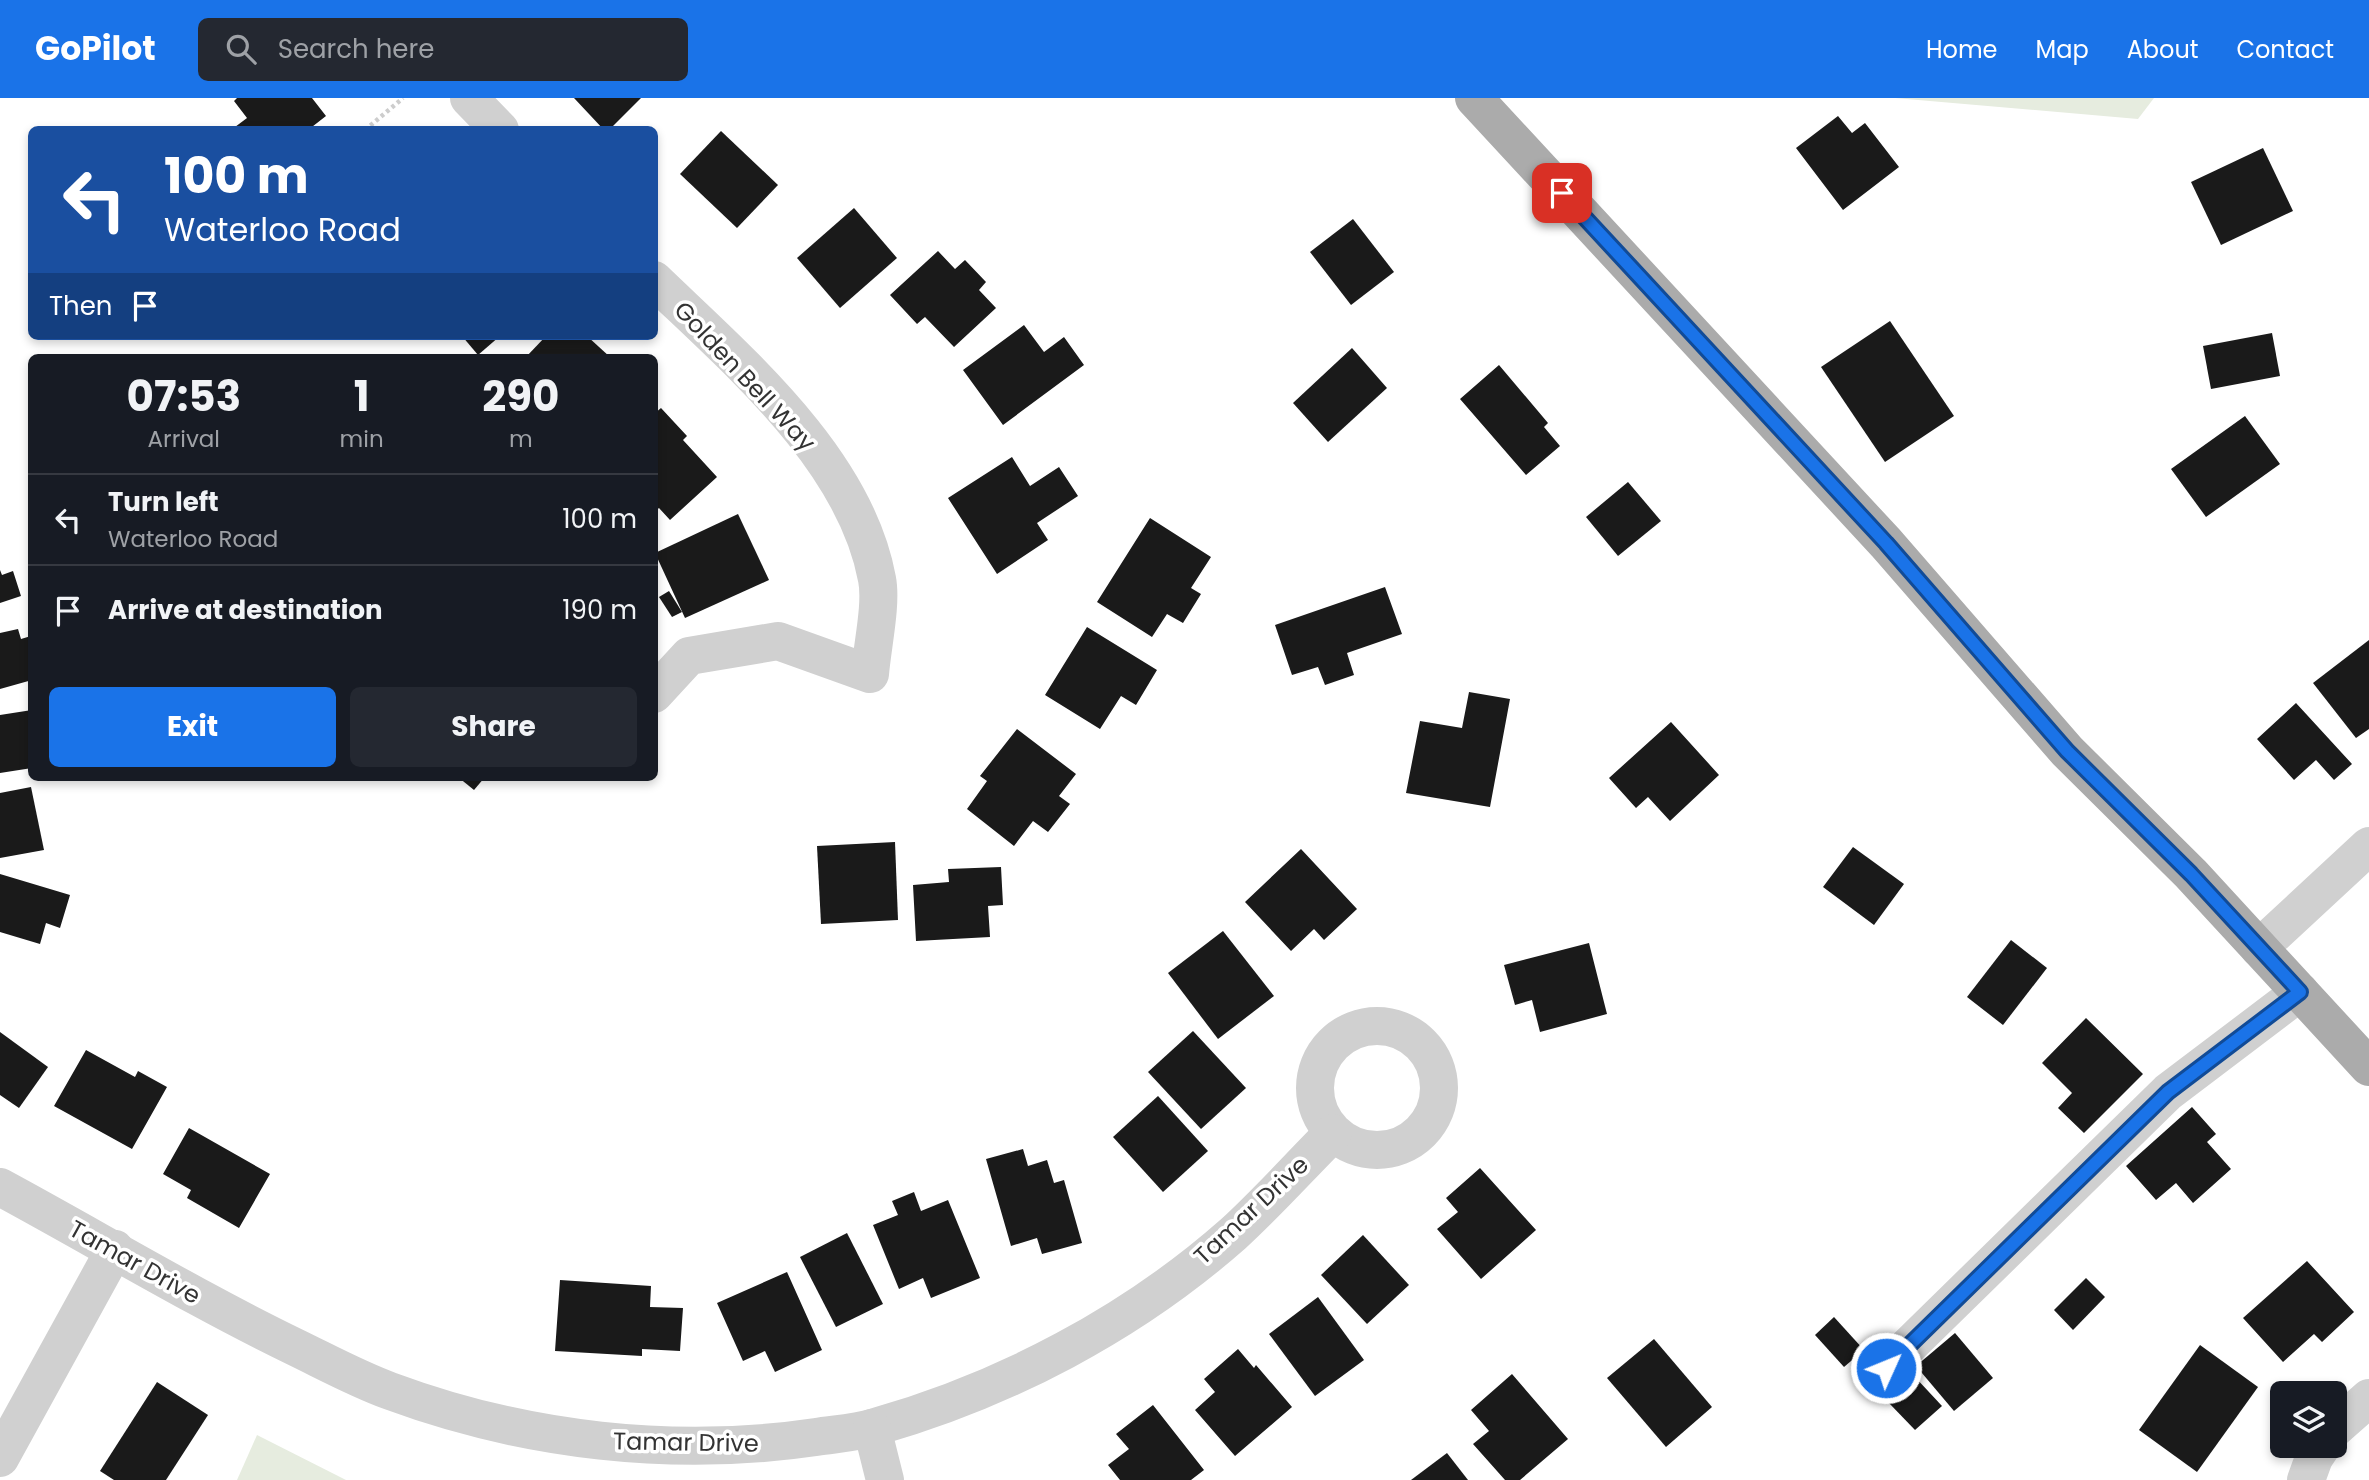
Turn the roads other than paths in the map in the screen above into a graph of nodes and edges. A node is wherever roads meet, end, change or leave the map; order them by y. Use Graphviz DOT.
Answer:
graph roads {
  1 [pos="469,98"];
  2 [pos="1474,98"];
  3 [pos="496,126"];
  4 [pos="658,284"];
  5 [pos="658,690"];
  6 [pos="2369,846"];
  7 [pos="2259,948"];
  8 [pos="2300,992"];
  9 [pos="2369,1067"];
  10 [pos="1333,1133"];
  11 [pos="0,1187"];
  12 [pos="115,1249"];
  13 [pos="1886,1368"];
  14 [pos="2369,1398"];
  15 [pos="2347,1417"];
  16 [pos="872,1428"];
  17 [pos="0,1458"];
  18 [pos="2314,1458"];
  19 [pos="886,1480"];
  20 [pos="2306,1480"];
  1 -- 3 [label="street"];
  2 -- 7 [label="main road"];
  4 -- 5 [label="street, Golden Bell Way"];
  6 -- 7 [label="street"];
  7 -- 8 [label="main road"];
  8 -- 9 [label="main road"];
  8 -- 13 [label="street"];
  10 -- 16 [label="street, Tamar Drive"];
  11 -- 12 [label="street, Tamar Drive"];
  12 -- 16 [label="street, Tamar Drive"];
  12 -- 17 [label="street"];
  14 -- 15 [label="street"];
  16 -- 19 [label="street"];
  18 -- 20 [label="street"];
}
